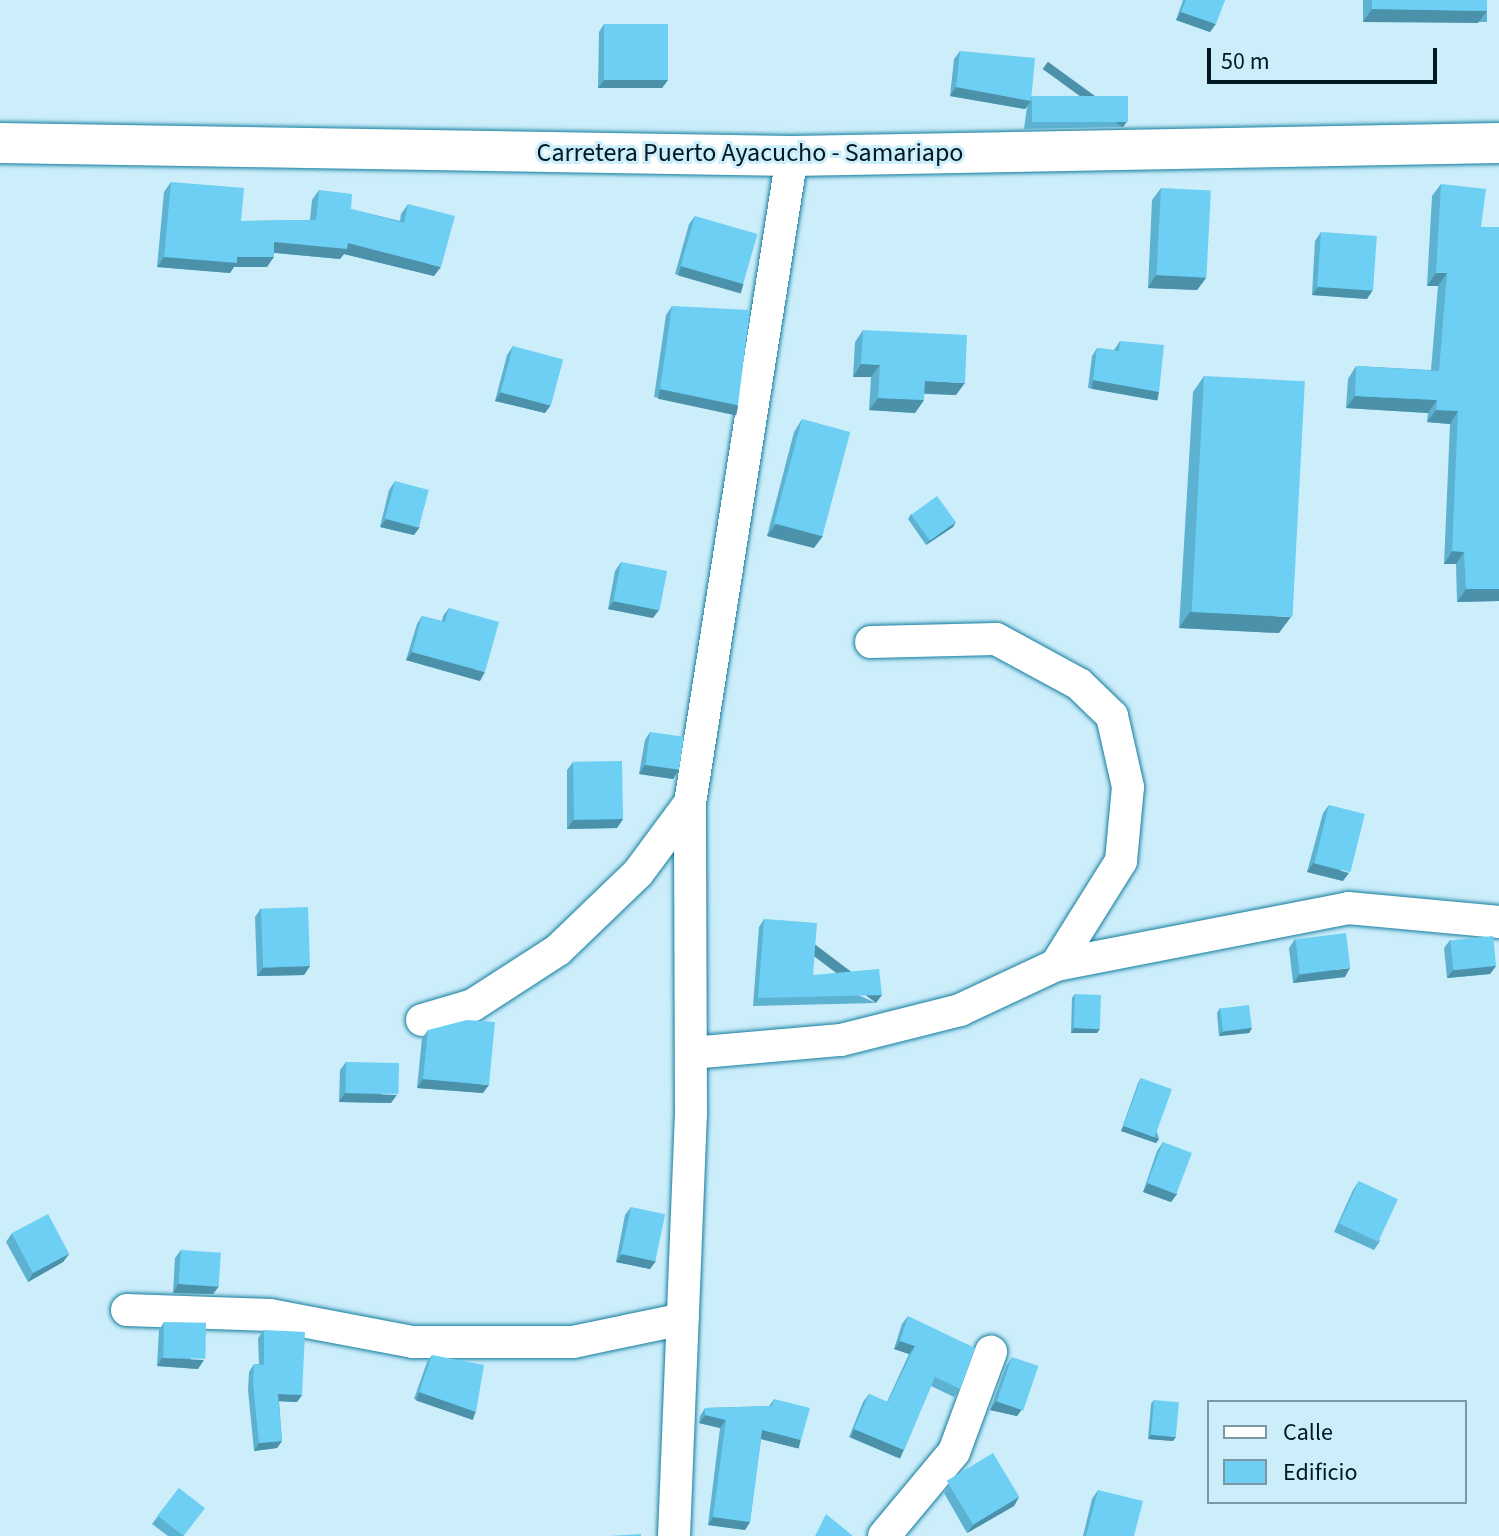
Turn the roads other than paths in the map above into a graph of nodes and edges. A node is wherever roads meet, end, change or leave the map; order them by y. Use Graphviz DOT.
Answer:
graph roads {
  1 [pos="0,143"];
  2 [pos="1499,143"];
  3 [pos="792,156"];
  4 [pos="871,642"];
  5 [pos="690,803"];
  6 [pos="1499,922"];
  7 [pos="1056,965"];
  8 [pos="422,1020"];
  9 [pos="691,1053"];
  10 [pos="127,1310"];
  11 [pos="683,1319"];
  12 [pos="991,1352"];
  13 [pos="674,1536"];
  14 [pos="884,1536"];
  1 -- 3 [label="street, Carretera Puerto Ayacucho - Samariapo"];
  2 -- 3 [label="street, Carretera Puerto Ayacucho - Samariapo"];
  3 -- 5 [label="street"];
  4 -- 7 [label="street"];
  5 -- 8 [label="street"];
  5 -- 9 [label="street"];
  6 -- 7 [label="street"];
  7 -- 9 [label="street"];
  9 -- 11 [label="street"];
  10 -- 11 [label="street"];
  11 -- 13 [label="street"];
  12 -- 14 [label="street"];
}
